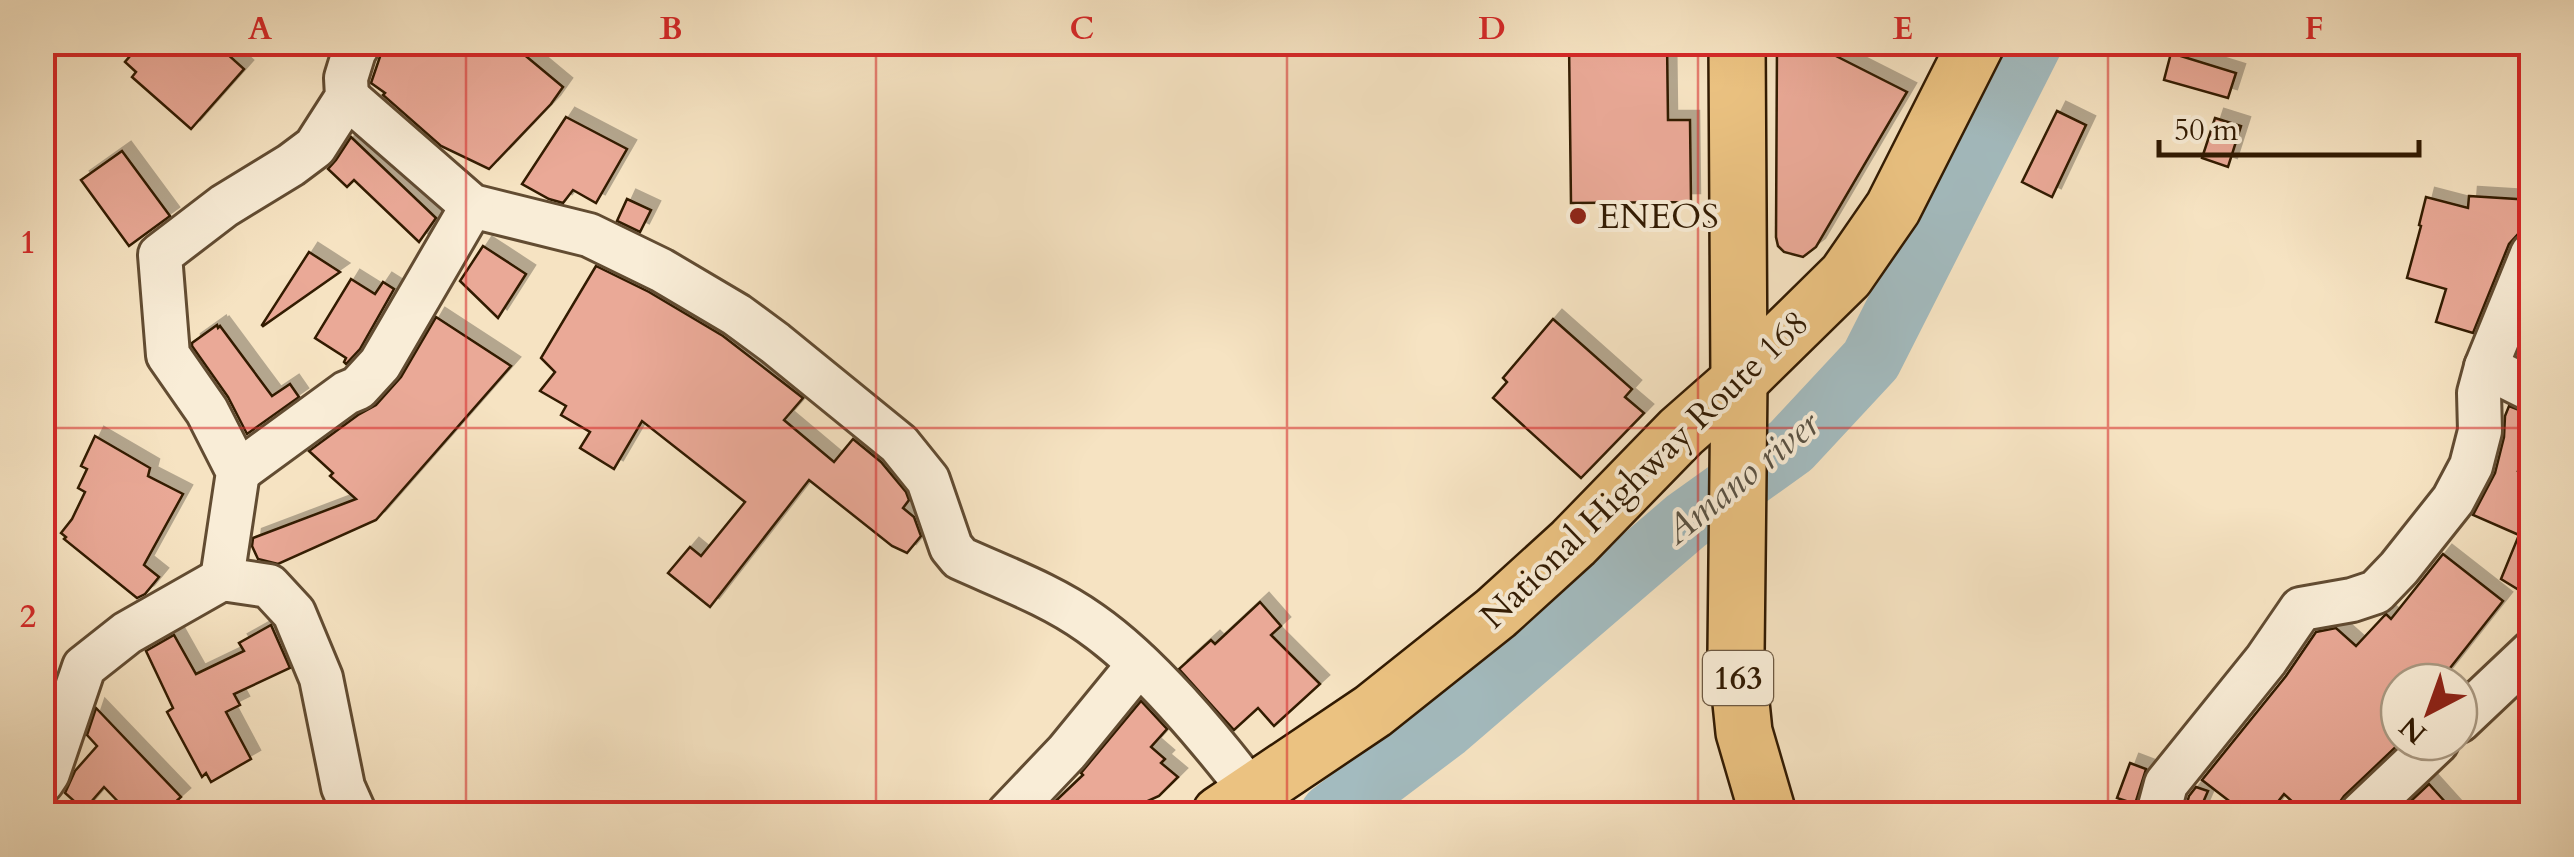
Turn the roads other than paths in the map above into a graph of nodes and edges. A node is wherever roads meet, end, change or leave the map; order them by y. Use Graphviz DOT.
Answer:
graph roads {
  1 [pos="360,42"];
  2 [pos="1737,42"];
  3 [pos="1977,42"];
  4 [pos="347,97"];
  5 [pos="472,206"];
  6 [pos="2532,254"];
  7 [pos="2486,367"];
  8 [pos="1738,381"];
  9 [pos="2532,390"];
  10 [pos="238,472"];
  11 [pos="222,578"];
  12 [pos="2532,652"];
  13 [pos="1138,664"];
  14 [pos="2479,702"];
  15 [pos="2416,762"];
  16 [pos="42,782"];
  17 [pos="1236,804"];
  18 [pos="355,814"];
  19 [pos="1008,814"];
  20 [pos="1768,814"];
  21 [pos="2158,814"];
  22 [pos="2361,814"];
  1 -- 4 [label="street"];
  2 -- 8 [label="highway, 163"];
  3 -- 8 [label="highway, National Highway Route 168"];
  4 -- 5 [label="street"];
  4 -- 10 [label="street"];
  5 -- 10 [label="street"];
  5 -- 13 [label="street"];
  6 -- 7 [label="street"];
  7 -- 9 [label="street"];
  7 -- 21 [label="street"];
  8 -- 17 [label="highway, National Highway Route 168"];
  8 -- 20 [label="highway, 163"];
  10 -- 11 [label="street"];
  11 -- 16 [label="street"];
  11 -- 18 [label="street"];
  12 -- 14 [label="street"];
  13 -- 17 [label="street"];
  13 -- 19 [label="street"];
  15 -- 22 [label="street"];
}
